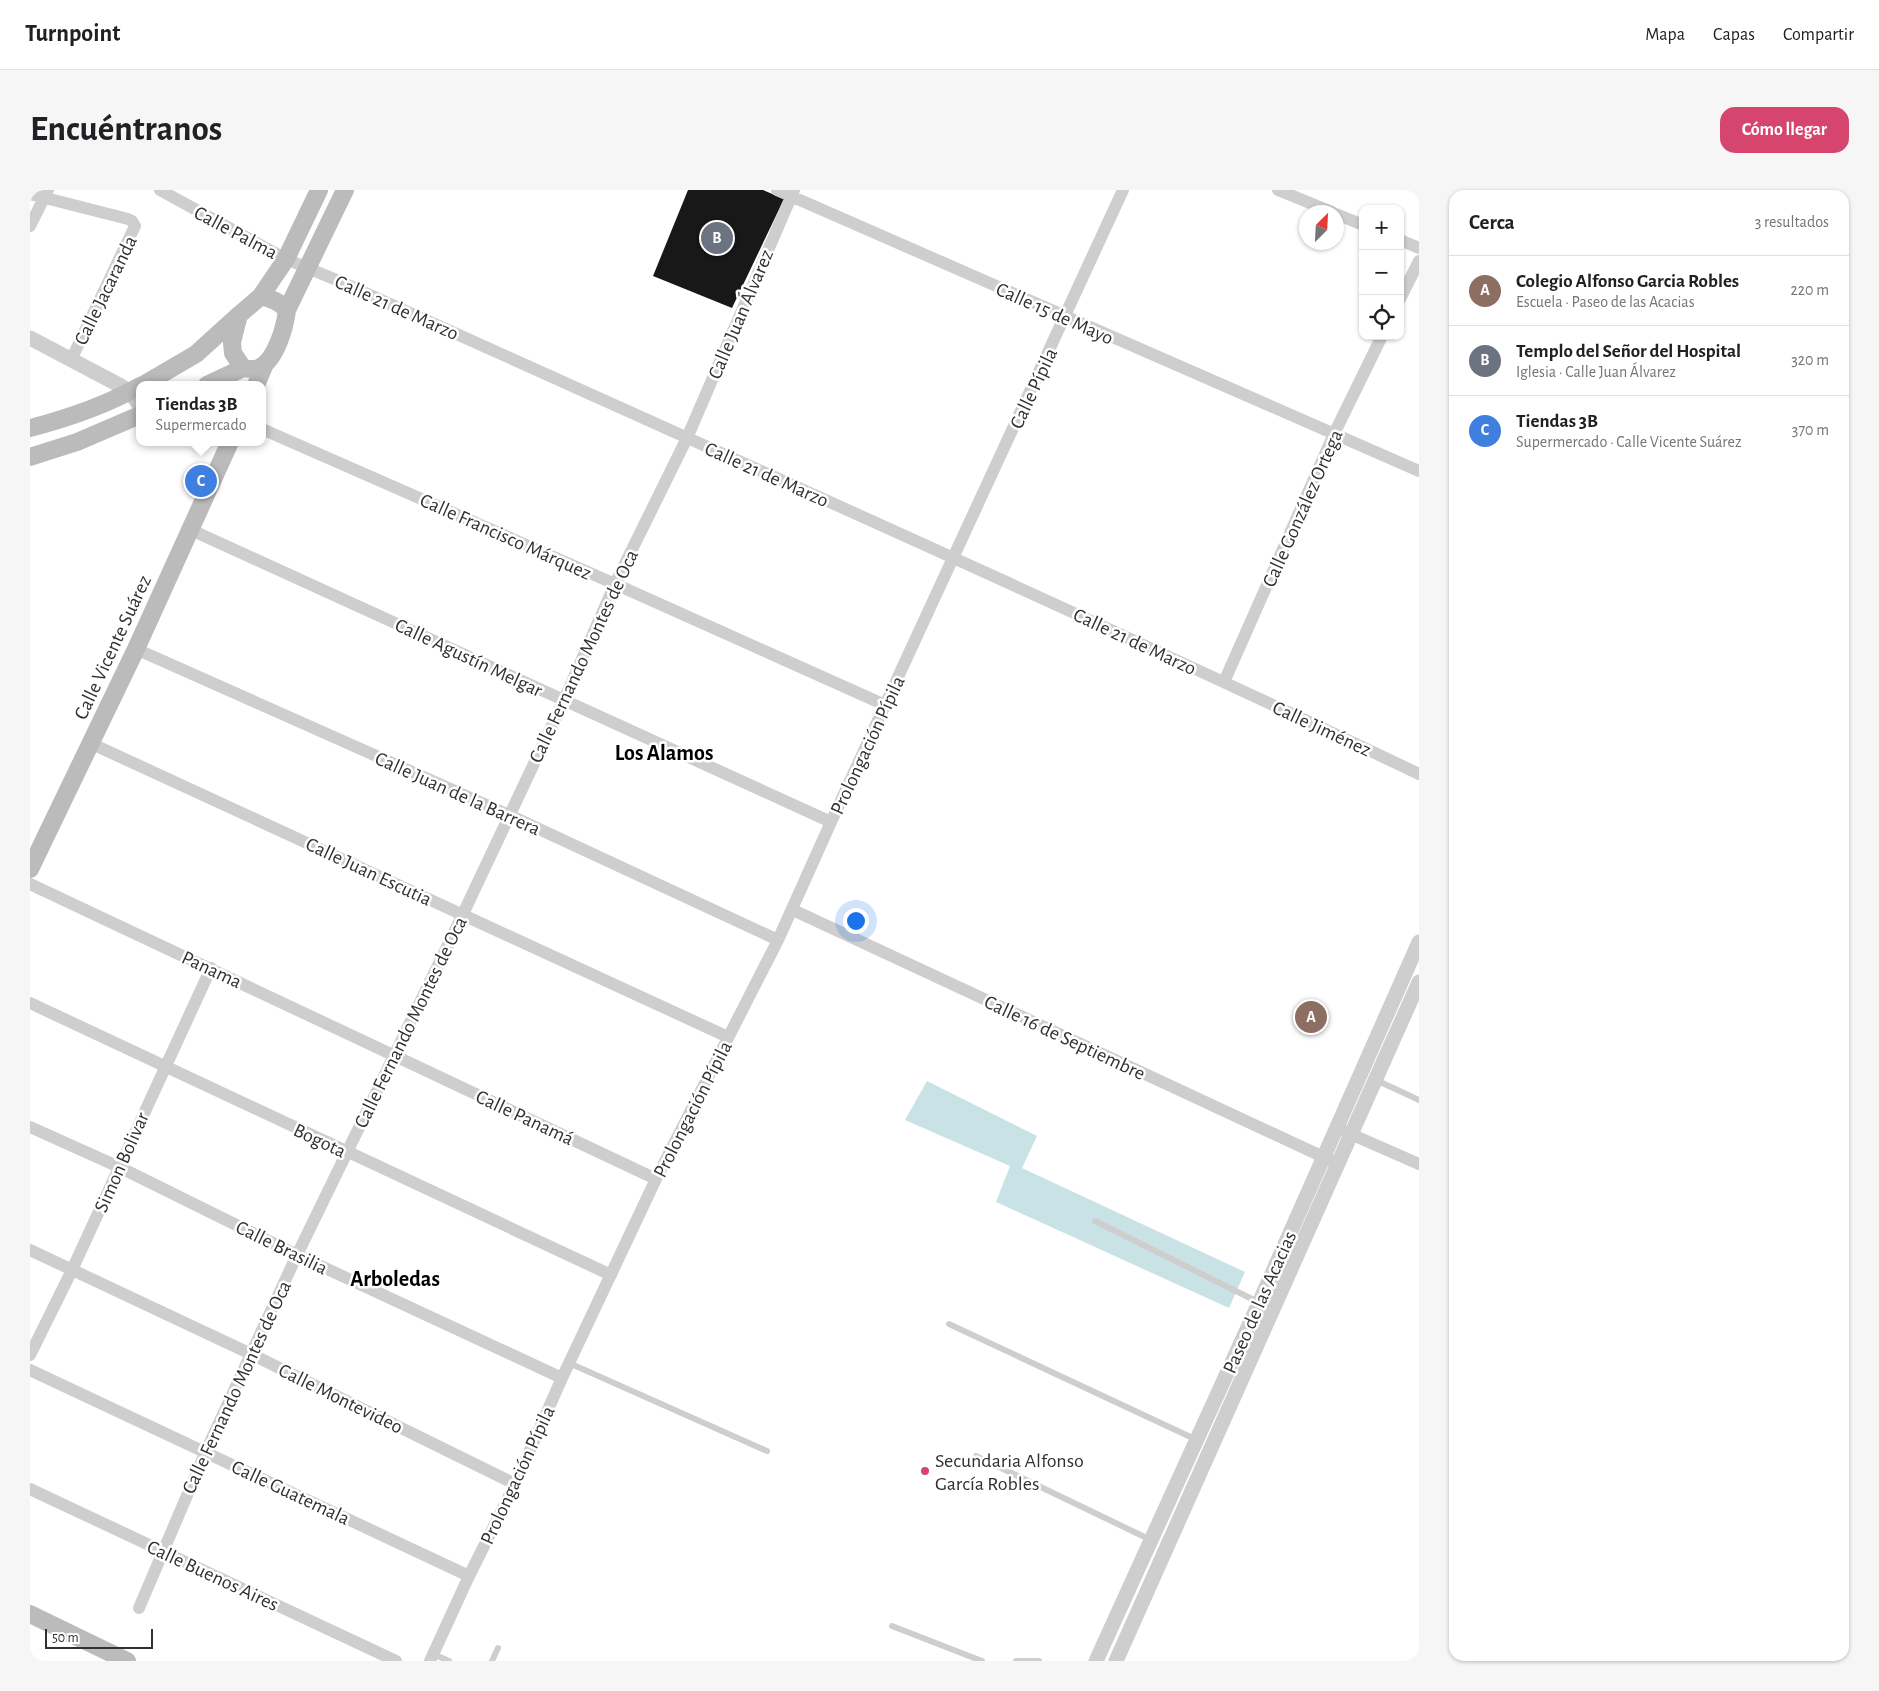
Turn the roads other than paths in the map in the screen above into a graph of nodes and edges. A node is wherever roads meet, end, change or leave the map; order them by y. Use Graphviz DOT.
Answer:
graph roads {
  1 [pos="160,190"];
  2 [pos="319,190"];
  3 [pos="345,190"];
  4 [pos="777,190"];
  5 [pos="1123,190"];
  6 [pos="1278,190"];
  7 [pos="792,193"];
  8 [pos="30,194"];
  9 [pos="46,194"];
  10 [pos="1315,205"];
  11 [pos="1344,217"];
  12 [pos="1359,223"];
  13 [pos="30,226"];
  14 [pos="1404,242"];
  15 [pos="1419,248"];
  16 [pos="286,259"];
  17 [pos="1419,261"];
  18 [pos="308,268"];
  19 [pos="1402,295"];
  20 [pos="261,296"];
  21 [pos="287,310"];
  22 [pos="239,315"];
  23 [pos="1065,318"];
  24 [pos="30,338"];
  25 [pos="1380,340"];
  26 [pos="71,360"];
  27 [pos="265,364"];
  28 [pos="243,368"];
  29 [pos="155,381"];
  30 [pos="215,381"];
  31 [pos="258,381"];
  32 [pos="136,391"];
  33 [pos="136,393"];
  34 [pos="136,417"];
  35 [pos="30,428"];
  36 [pos="266,431"];
  37 [pos="1334,434"];
  38 [pos="687,438"];
  39 [pos="228,446"];
  40 [pos="30,457"];
  41 [pos="1419,471"];
  42 [pos="189,529"];
  43 [pos="953,558"];
  44 [pos="616,584"];
  45 [pos="136,649"];
  46 [pos="1224,682"];
  47 [pos="564,700"];
  48 [pos="885,705"];
  49 [pos="90,743"];
  50 [pos="1419,774"];
  51 [pos="509,815"];
  52 [pos="831,822"];
  53 [pos="30,869"];
  54 [pos="30,884"];
  55 [pos="792,910"];
  56 [pos="463,914"];
  57 [pos="778,940"];
  58 [pos="1419,942"];
  59 [pos="211,968"];
  60 [pos="1419,982"];
  61 [pos="30,1004"];
  62 [pos="728,1037"];
  63 [pos="393,1055"];
  64 [pos="164,1068"];
  65 [pos="1375,1080"];
  66 [pos="1419,1100"];
  67 [pos="30,1126"];
  68 [pos="1344,1131"];
  69 [pos="347,1152"];
  70 [pos="1324,1158"];
  71 [pos="1338,1163"];
  72 [pos="1419,1164"];
  73 [pos="119,1167"];
  74 [pos="656,1179"];
  75 [pos="1095,1221"];
  76 [pos="30,1250"];
  77 [pos="297,1255"];
  78 [pos="72,1270"];
  79 [pos="611,1275"];
  80 [pos="1259,1303"];
  81 [pos="949,1324"];
  82 [pos="251,1354"];
  83 [pos="30,1355"];
  84 [pos="569,1363"];
  85 [pos="30,1370"];
  86 [pos="562,1378"];
  87 [pos="1196,1440"];
  88 [pos="767,1450"];
  89 [pos="206,1452"];
  90 [pos="976,1456"];
  91 [pos="515,1484"];
  92 [pos="30,1489"];
  93 [pos="1151,1540"];
  94 [pos="162,1551"];
  95 [pos="469,1576"];
  96 [pos="139,1608"];
  97 [pos="30,1614"];
  98 [pos="892,1626"];
  99 [pos="498,1648"];
  100 [pos="432,1657"];
  101 [pos="127,1661"];
  102 [pos="396,1661"];
  103 [pos="449,1661"];
  104 [pos="492,1661"];
  105 [pos="982,1661"];
  106 [pos="1016,1661"];
  107 [pos="1039,1661"];
  108 [pos="1096,1661"];
  109 [pos="1116,1661"];
  1 -- 16 [label="street, Calle Palma"];
  2 -- 16 [label="main road"];
  3 -- 18 [label="main road"];
  4 -- 7 [label="street, Calle 15 de Mayo"];
  5 -- 23 [label="street, Calle Pípila"];
  6 -- 10 [label="street"];
  7 -- 23 [label="street, Calle 15 de Mayo"];
  7 -- 38 [label="street, Calle Juan Álvarez"];
  8 -- 9 [label="street"];
  9 -- 13 [label="street"];
  9 -- 26 [label="street, Calle Jacaranda"];
  11 -- 12 [label="street"];
  14 -- 15 [label="street"];
  16 -- 18 [label="street, Calle Palma"];
  16 -- 20 [label="main road"];
  17 -- 19 [label="street"];
  18 -- 21 [label="main road"];
  18 -- 38 [label="street, Calle 21 de Marzo"];
  20 -- 21 [label="main road"];
  20 -- 22 [label="main road"];
  21 -- 27 [label="main road"];
  22 -- 28 [label="main road"];
  22 -- 29 [label="main road"];
  23 -- 37 [label="street, Calle 15 de Mayo"];
  23 -- 43 [label="street, Calle Pípila"];
  24 -- 26 [label="street"];
  25 -- 37 [label="street, Calle González Ortega"];
  26 -- 32 [label="street"];
  27 -- 28 [label="main road"];
  27 -- 31 [label="main road"];
  28 -- 30 [label="main road"];
  33 -- 35 [label="main road"];
  34 -- 40 [label="main road"];
  36 -- 44 [label="street, Calle Francisco Márquez"];
  37 -- 41 [label="street, Calle 15 de Mayo"];
  37 -- 46 [label="street, Calle González Ortega"];
  38 -- 43 [label="street, Calle 21 de Marzo"];
  38 -- 44 [label="street, Calle Fernando Montes de Oca"];
  39 -- 42 [label="main road, Calle Vicente Suárez"];
  42 -- 45 [label="main road, Calle Vicente Suárez"];
  42 -- 47 [label="street, Calle Agustín Melgar"];
  43 -- 46 [label="street, Calle 21 de Marzo"];
  43 -- 48 [label="street, Prolongación Pípila"];
  44 -- 47 [label="street, Calle Fernando Montes de Oca"];
  44 -- 48 [label="street, Calle Francisco Márquez"];
  45 -- 49 [label="main road, Calle Vicente Suárez"];
  45 -- 51 [label="street, Calle Juan de la Barrera"];
  46 -- 50 [label="street, Calle Jiménez"];
  47 -- 51 [label="street, Calle Fernando Montes de Oca"];
  47 -- 52 [label="street, Calle Agustín Melgar"];
  48 -- 52 [label="street, Prolongación Pípila"];
  49 -- 53 [label="main road, Calle Vicente Suárez"];
  49 -- 56 [label="street, Calle Juan Escutia"];
  51 -- 56 [label="street, Calle Fernando Montes de Oca"];
  51 -- 57 [label="street, Calle Juan de la Barrera"];
  52 -- 55 [label="street, Prolongación Pípila"];
  54 -- 59 [label="street, Panama"];
  55 -- 57 [label="street, Prolongación Pípila"];
  55 -- 70 [label="street, Calle 16 de Septiembre"];
  56 -- 62 [label="street, Calle Juan Escutia"];
  56 -- 63 [label="street, Calle Fernando Montes de Oca"];
  57 -- 62 [label="street, Prolongación Pípila"];
  58 -- 68 [label="street, Paseo de las Acacias"];
  59 -- 63 [label="street, Panama"];
  59 -- 64 [label="street, Simon Bolivar"];
  60 -- 65 [label="street, Paseo de las Acacias"];
  61 -- 64 [label="street, Bogota"];
  62 -- 74 [label="street, Prolongación Pípila"];
  63 -- 69 [label="street, Calle Fernando Montes de Oca"];
  63 -- 74 [label="street, Calle Panamá"];
  64 -- 69 [label="street, Bogota"];
  64 -- 73 [label="street, Simon Bolivar"];
  65 -- 66 [label="lane"];
  65 -- 68 [label="street, Paseo de las Acacias"];
  67 -- 73 [label="street, Calle Brasilia"];
  68 -- 70 [label="street, Paseo de las Acacias"];
  68 -- 71 [label="street, Paseo de las Acacias"];
  68 -- 72 [label="street"];
  69 -- 77 [label="street, Calle Fernando Montes de Oca"];
  69 -- 79 [label="street, Bogota"];
  70 -- 71 [label="street, Calle 16 de Septiembre"];
  70 -- 80 [label="street, Paseo de las Acacias"];
  71 -- 109 [label="street, Paseo de las Acacias"];
  73 -- 77 [label="street, Calle Brasilia"];
  73 -- 78 [label="street, Simon Bolivar"];
  74 -- 79 [label="street, Prolongación Pípila"];
  75 -- 80 [label="lane"];
  76 -- 78 [label="street, Calle Montevideo"];
  77 -- 82 [label="street, Calle Fernando Montes de Oca"];
  77 -- 86 [label="street, Calle Brasilia"];
  78 -- 82 [label="street, Calle Montevideo"];
  78 -- 83 [label="street, Simon Bolivar"];
  79 -- 84 [label="street, Prolongación Pípila"];
  80 -- 87 [label="street, Paseo de las Acacias"];
  81 -- 87 [label="lane"];
  82 -- 89 [label="street, Calle Fernando Montes de Oca"];
  82 -- 91 [label="street, Calle Montevideo"];
  84 -- 86 [label="street, Prolongación Pípila"];
  84 -- 88 [label="lane"];
  85 -- 89 [label="street, Calle Guatemala"];
  86 -- 91 [label="street, Prolongación Pípila"];
  87 -- 93 [label="street, Paseo de las Acacias"];
  89 -- 94 [label="street, Calle Fernando Montes de Oca"];
  89 -- 95 [label="street, Calle Guatemala"];
  90 -- 93 [label="lane"];
  91 -- 95 [label="street, Prolongación Pípila"];
  92 -- 94 [label="street, Calle Buenos Aires"];
  93 -- 108 [label="street, Paseo de las Acacias"];
  94 -- 96 [label="street, Calle Fernando Montes de Oca"];
  94 -- 102 [label="street, Calle Buenos Aires"];
  95 -- 100 [label="street, Prolongación Pípila"];
  97 -- 101 [label="main road"];
  98 -- 105 [label="lane"];
  99 -- 104 [label="lane"];
  100 -- 103 [label="lane"];
  106 -- 107 [label="lane"];
}
